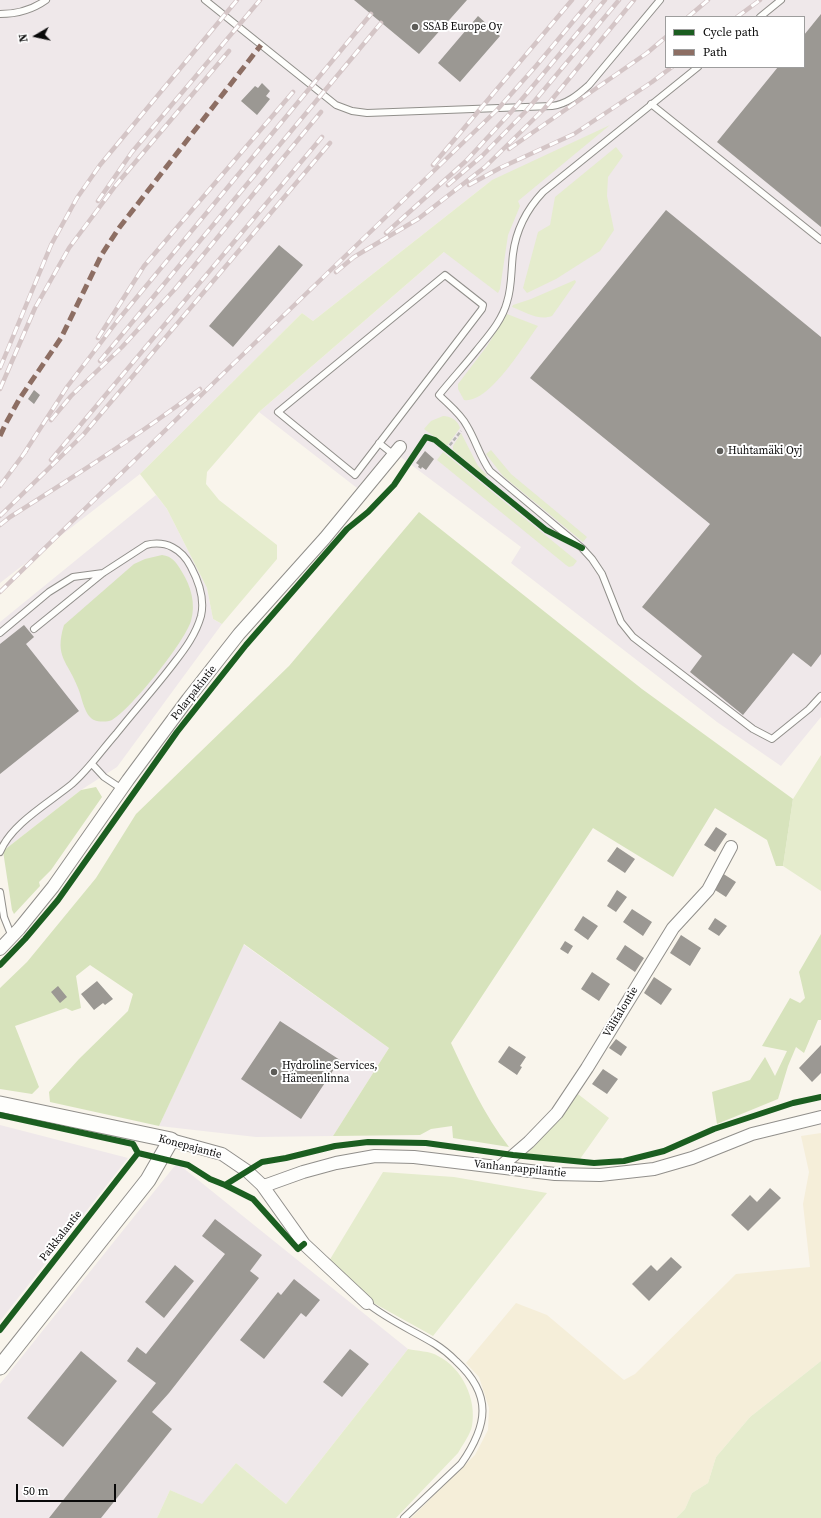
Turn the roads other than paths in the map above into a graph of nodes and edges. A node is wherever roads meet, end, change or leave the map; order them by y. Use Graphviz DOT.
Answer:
graph roads {
  1 [pos="46,0"];
  2 [pos="205,0"];
  3 [pos="660,0"];
  4 [pos="781,0"];
  5 [pos="0,14"];
  6 [pos="761,16"];
  7 [pos="697,68"];
  8 [pos="651,104"];
  9 [pos="821,240"];
  10 [pos="379,443"];
  11 [pos="397,451"];
  12 [pos="103,573"];
  13 [pos="34,629"];
  14 [pos="0,633"];
  15 [pos="821,696"];
  16 [pos="92,764"];
  17 [pos="122,789"];
  18 [pos="0,836"];
  19 [pos="3,843"];
  20 [pos="731,847"];
  21 [pos="0,852"];
  22 [pos="0,892"];
  23 [pos="12,937"];
  24 [pos="0,949"];
  25 [pos="0,1104"];
  26 [pos="821,1117"];
  27 [pos="171,1140"];
  28 [pos="500,1167"];
  29 [pos="262,1185"];
  30 [pos="367,1303"];
  31 [pos="0,1367"];
  32 [pos="404,1518"];
  1 -- 5 [label="lane"];
  2 -- 3 [label="lane"];
  4 -- 6 [label="lane"];
  7 -- 8 [label="lane"];
  8 -- 9 [label="lane"];
  8 -- 15 [label="lane"];
  10 -- 10 [label="lane"];
  10 -- 11 [label="lane"];
  11 -- 17 [label="street, Polarpakintie"];
  12 -- 13 [label="lane"];
  12 -- 14 [label="lane"];
  12 -- 16 [label="lane"];
  16 -- 17 [label="lane"];
  16 -- 19 [label="lane"];
  17 -- 23 [label="street, Polarpakintie"];
  18 -- 19 [label="lane"];
  19 -- 21 [label="lane"];
  20 -- 28 [label="street, Välitalontie"];
  22 -- 23 [label="lane"];
  23 -- 24 [label="street, Polarpakintie"];
  25 -- 27 [label="street, Konepajantie"];
  26 -- 28 [label="street, Vanhanpappilantie"];
  27 -- 29 [label="street, Konepajantie"];
  27 -- 31 [label="street"];
  28 -- 29 [label="street, Vanhanpappilantie"];
  29 -- 30 [label="street, Konepajantie"];
  30 -- 32 [label="lane"];
}
